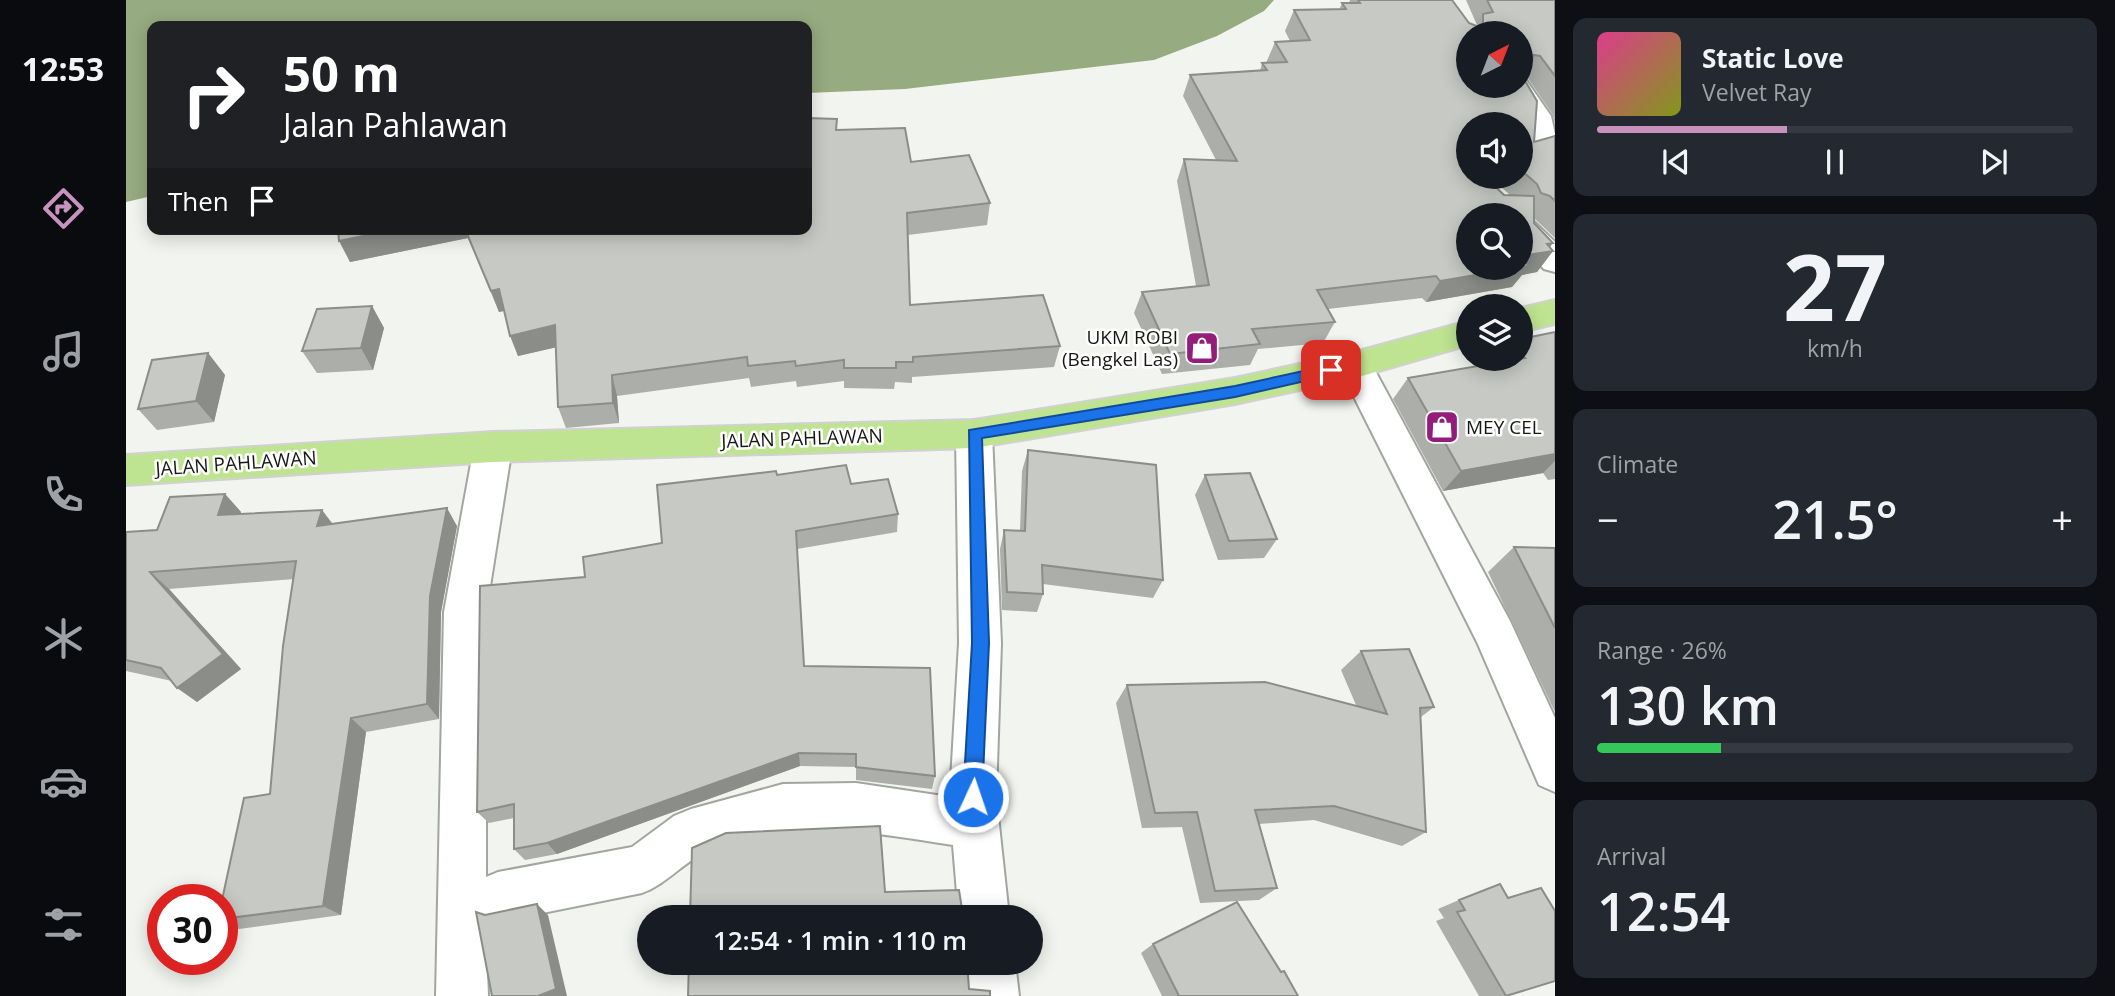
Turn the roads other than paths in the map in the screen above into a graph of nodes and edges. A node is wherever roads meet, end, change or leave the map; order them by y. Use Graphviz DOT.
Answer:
graph roads {
  1 [pos="1527,98"];
  2 [pos="1533,150"];
  3 [pos="1533,239"];
  4 [pos="1555,261"];
  5 [pos="1555,312"];
  6 [pos="1533,317"];
  7 [pos="1456,336"];
  8 [pos="1355,365"];
  9 [pos="974,434"];
  10 [pos="493,447"];
  11 [pos="126,470"];
  12 [pos="1555,769"];
  13 [pos="977,825"];
  14 [pos="498,897"];
  15 [pos="983,905"];
  16 [pos="991,975"];
  17 [pos="462,996"];
  18 [pos="993,996"];
  1 -- 2 [label="street"];
  3 -- 4 [label="street"];
  5 -- 6 [label="highway"];
  7 -- 8 [label="highway, JALAN PAHLAWAN"];
  8 -- 9 [label="highway, JALAN PAHLAWAN"];
  8 -- 12 [label="street"];
  9 -- 10 [label="highway, JALAN PAHLAWAN"];
  9 -- 13 [label="street"];
  10 -- 11 [label="highway, JALAN PAHLAWAN"];
  10 -- 17 [label="street"];
  13 -- 14 [label="street"];
  13 -- 15 [label="street"];
  16 -- 18 [label="street"];
}
